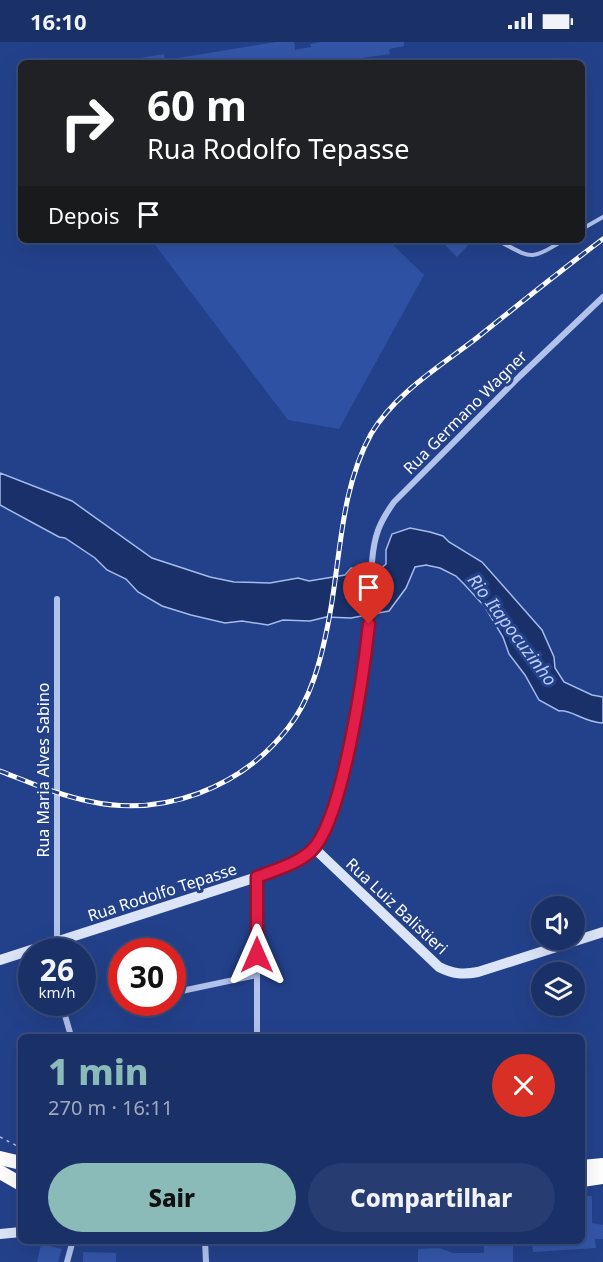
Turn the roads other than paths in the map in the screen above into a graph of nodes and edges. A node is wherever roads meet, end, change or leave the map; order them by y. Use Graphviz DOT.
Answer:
graph roads {
  1 [pos="603,217"];
  2 [pos="585,227"];
  3 [pos="503,243"];
  4 [pos="559,243"];
  5 [pos="603,297"];
  6 [pos="372,562"];
  7 [pos="57,599"];
  8 [pos="369,624"];
  9 [pos="314,848"];
  10 [pos="257,877"];
  11 [pos="603,932"];
  12 [pos="57,938"];
  13 [pos="66,938"];
  14 [pos="18,955"];
  15 [pos="0,960"];
  16 [pos="257,975"];
  17 [pos="186,990"];
  18 [pos="65,1016"];
  19 [pos="70,1034"];
  20 [pos="257,1034"];
  21 [pos="0,1158"];
  22 [pos="18,1163"];
  23 [pos="603,1165"];
  24 [pos="585,1167"];
  25 [pos="0,1172"];
  26 [pos="603,1178"];
  27 [pos="585,1180"];
  28 [pos="18,1182"];
  29 [pos="18,1228"];
  30 [pos="18,1232"];
  31 [pos="3,1234"];
  32 [pos="72,1244"];
  33 [pos="205,1244"];
  34 [pos="67,1262"];
  35 [pos="206,1262"];
  1 -- 2 [label="lane"];
  3 -- 4 [label="lane"];
  5 -- 6 [label="street, Rua Germano Wagner"];
  7 -- 12 [label="street, Rua Maria Alves Sabino"];
  8 -- 9 [label="street"];
  9 -- 10 [label="street, Rua Rodolfo Tepasse"];
  9 -- 11 [label="street, Rua Luiz Balistieri"];
  10 -- 13 [label="street, Rua Rodolfo Tepasse"];
  10 -- 16 [label="street"];
  14 -- 15 [label="street, Rua Rodolfo Tepasse"];
  16 -- 17 [label="street"];
  16 -- 20 [label="street"];
  18 -- 19 [label="street"];
  21 -- 22 [label="highway"];
  23 -- 24 [label="highway"];
  25 -- 28 [label="highway"];
  26 -- 27 [label="highway"];
  29 -- 31 [label="street"];
  30 -- 31 [label="street"];
  32 -- 34 [label="street"];
  33 -- 35 [label="street"];
}
